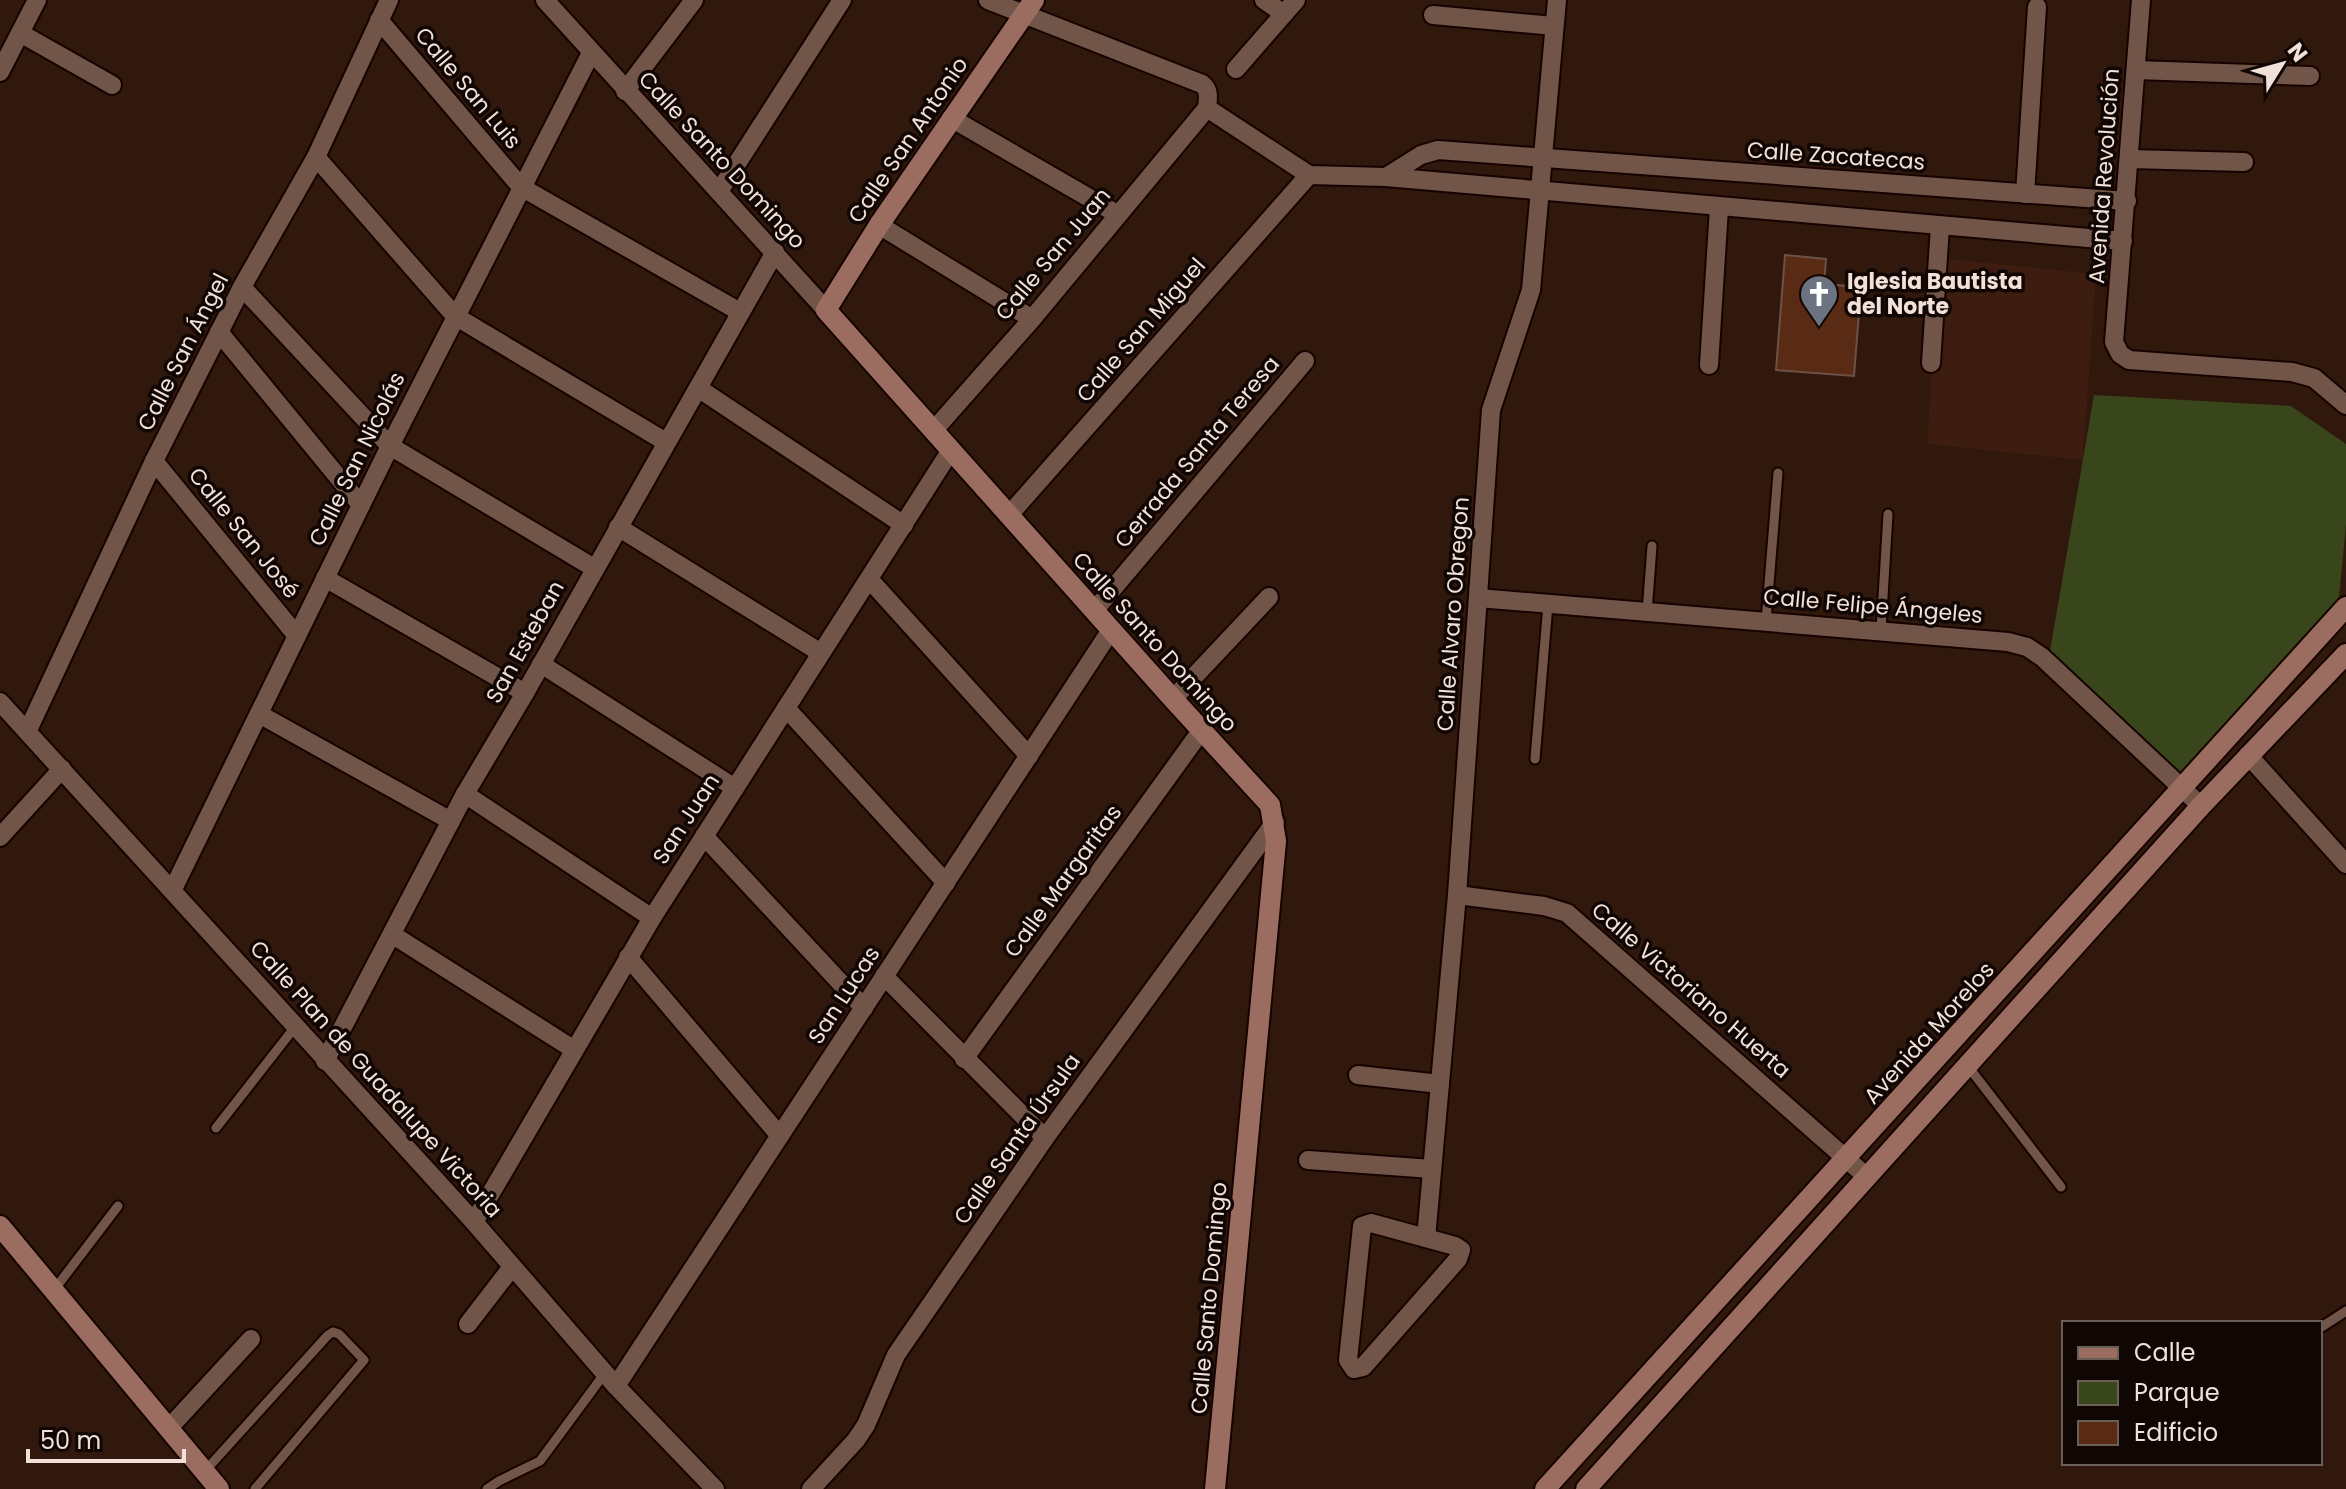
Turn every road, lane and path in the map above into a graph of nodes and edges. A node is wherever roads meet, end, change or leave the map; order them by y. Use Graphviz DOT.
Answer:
graph roads {
  1 [pos="37,0"];
  2 [pos="389,0"];
  3 [pos="545,0"];
  4 [pos="694,0"];
  5 [pos="842,0"];
  6 [pos="988,0"];
  7 [pos="1264,0"];
  8 [pos="1557,0"];
  9 [pos="2141,0"];
  10 [pos="1029,7"];
  11 [pos="1290,7"];
  12 [pos="2037,7"];
  13 [pos="1433,15"];
  14 [pos="379,20"];
  15 [pos="1554,26"];
  16 [pos="20,33"];
  17 [pos="591,53"];
  18 [pos="1236,69"];
  19 [pos="2136,70"];
  20 [pos="0,72"];
  21 [pos="2310,76"];
  22 [pos="112,85"];
  23 [pos="625,91"];
  24 [pos="1207,108"];
  25 [pos="951,118"];
  26 [pos="316,157"];
  27 [pos="1542,158"];
  28 [pos="2130,159"];
  29 [pos="2244,162"];
  30 [pos="1689,169"];
  31 [pos="1309,175"];
  32 [pos="1386,177"];
  33 [pos="521,187"];
  34 [pos="720,190"];
  35 [pos="1539,192"];
  36 [pos="2025,194"];
  37 [pos="2127,201"];
  38 [pos="1686,205"];
  39 [pos="1719,208"];
  40 [pos="1117,214"];
  41 [pos="879,225"];
  42 [pos="1940,226"];
  43 [pos="2123,241"];
  44 [pos="775,252"];
  45 [pos="242,287"];
  46 [pos="826,310"];
  47 [pos="740,312"];
  48 [pos="455,316"];
  49 [pos="1032,319"];
  50 [pos="219,332"];
  51 [pos="1305,361"];
  52 [pos="1931,363"];
  53 [pos="1709,365"];
  54 [pos="698,388"];
  55 [pos="2346,405"];
  56 [pos="934,430"];
  57 [pos="666,442"];
  58 [pos="390,446"];
  59 [pos="951,450"];
  60 [pos="154,461"];
  61 [pos="1778,473"];
  62 [pos="361,505"];
  63 [pos="1888,514"];
  64 [pos="1009,515"];
  65 [pos="904,525"];
  66 [pos="618,527"];
  67 [pos="1652,546"];
  68 [pos="594,568"];
  69 [pos="325,578"];
  70 [pos="869,579"];
  71 [pos="1269,597"];
  72 [pos="1478,598"];
  73 [pos="1548,604"];
  74 [pos="2346,607"];
  75 [pos="1094,611"];
  76 [pos="1647,612"];
  77 [pos="1766,621"];
  78 [pos="1111,630"];
  79 [pos="1881,630"];
  80 [pos="297,636"];
  81 [pos="821,653"];
  82 [pos="2346,654"];
  83 [pos="541,664"];
  84 [pos="525,693"];
  85 [pos="1173,699"];
  86 [pos="0,702"];
  87 [pos="786,708"];
  88 [pos="259,714"];
  89 [pos="28,730"];
  90 [pos="1201,731"];
  91 [pos="2248,755"];
  92 [pos="1029,756"];
  93 [pos="1535,759"];
  94 [pos="62,769"];
  95 [pos="2183,787"];
  96 [pos="735,788"];
  97 [pos="465,794"];
  98 [pos="2201,806"];
  99 [pos="451,821"];
  100 [pos="1275,822"];
  101 [pos="704,836"];
  102 [pos="0,837"];
  103 [pos="2346,864"];
  104 [pos="946,883"];
  105 [pos="173,889"];
  106 [pos="1457,895"];
  107 [pos="652,918"];
  108 [pos="393,935"];
  109 [pos="628,957"];
  110 [pos="884,976"];
  111 [pos="864,1008"];
  112 [pos="295,1027"];
  113 [pos="573,1049"];
  114 [pos="964,1059"];
  115 [pos="325,1061"];
  116 [pos="1967,1065"];
  117 [pos="1358,1075"];
  118 [pos="1440,1084"];
  119 [pos="216,1128"];
  120 [pos="780,1136"];
  121 [pos="1045,1138"];
  122 [pos="1846,1159"];
  123 [pos="1308,1160"];
  124 [pos="1432,1169"];
  125 [pos="1867,1177"];
  126 [pos="2061,1187"];
  127 [pos="118,1206"];
  128 [pos="474,1222"];
  129 [pos="2,1234"];
  130 [pos="1426,1238"];
  131 [pos="512,1267"];
  132 [pos="54,1290"];
  133 [pos="2346,1311"];
  134 [pos="468,1324"];
  135 [pos="2322,1327"];
  136 [pos="251,1339"];
  137 [pos="611,1380"];
  138 [pos="168,1429"];
  139 [pos="204,1472"];
  140 [pos="219,1489"];
  141 [pos="255,1489"];
  142 [pos="487,1489"];
  143 [pos="715,1489"];
  144 [pos="811,1489"];
  145 [pos="1215,1489"];
  146 [pos="1545,1489"];
  147 [pos="1586,1489"];
  1 -- 16 [label="street"];
  2 -- 14 [label="street, Calle San Ángel"];
  3 -- 17 [label="street, Calle Santo Domingo"];
  4 -- 23 [label="street"];
  5 -- 34 [label="street"];
  6 -- 10 [label="street"];
  7 -- 11 [label="street"];
  8 -- 15 [label="street, Calle Alvaro Obregon"];
  9 -- 19 [label="street, Avenida Revolución"];
  10 -- 24 [label="street"];
  10 -- 25 [label="main road, Calle San Antonio"];
  11 -- 18 [label="street"];
  12 -- 36 [label="street"];
  13 -- 15 [label="street"];
  14 -- 26 [label="street, Calle San Ángel"];
  14 -- 33 [label="street, Calle San Luis"];
  15 -- 27 [label="street, Calle Alvaro Obregon"];
  16 -- 20 [label="street"];
  16 -- 22 [label="street"];
  17 -- 23 [label="street, Calle Santo Domingo"];
  17 -- 33 [label="street, Calle San Nicolás"];
  19 -- 21 [label="street"];
  19 -- 28 [label="street, Avenida Revolución"];
  23 -- 34 [label="street, Calle Santo Domingo"];
  24 -- 31 [label="street"];
  24 -- 40 [label="street, Calle San Juan"];
  25 -- 40 [label="street"];
  25 -- 41 [label="main road, Calle San Antonio"];
  26 -- 45 [label="street, Calle San Ángel"];
  26 -- 48 [label="street"];
  27 -- 30 [label="street, Calle Zacatecas"];
  27 -- 32 [label="street, Calle Zacatecas"];
  27 -- 35 [label="street, Calle Alvaro Obregon"];
  28 -- 29 [label="street"];
  28 -- 37 [label="street, Avenida Revolución"];
  30 -- 36 [label="street, Calle Zacatecas"];
  30 -- 38 [label="street"];
  31 -- 32 [label="street"];
  31 -- 64 [label="street, Calle San Miguel"];
  32 -- 35 [label="street"];
  33 -- 47 [label="street, Calle San Luis"];
  33 -- 48 [label="street, Calle San Nicolás"];
  34 -- 44 [label="street, Calle Santo Domingo"];
  35 -- 38 [label="street"];
  35 -- 72 [label="street, Calle Alvaro Obregon"];
  36 -- 37 [label="street, Calle Zacatecas"];
  37 -- 43 [label="street, Avenida Revolución"];
  38 -- 39 [label="street"];
  39 -- 42 [label="street"];
  39 -- 53 [label="street"];
  40 -- 49 [label="street, Calle San Juan"];
  41 -- 46 [label="main road, Calle San Antonio"];
  41 -- 49 [label="street"];
  42 -- 43 [label="street"];
  42 -- 52 [label="street"];
  43 -- 55 [label="street, Avenida Revolución"];
  44 -- 46 [label="street, Calle Santo Domingo"];
  44 -- 47 [label="street, San Esteban"];
  45 -- 50 [label="street, Calle San Ángel"];
  45 -- 58 [label="street"];
  46 -- 56 [label="main road, Calle Santo Domingo"];
  47 -- 54 [label="street, San Esteban"];
  48 -- 57 [label="street"];
  48 -- 58 [label="street, Calle San Nicolás"];
  49 -- 56 [label="street, Calle San Juan"];
  50 -- 60 [label="street, Calle San Ángel"];
  50 -- 62 [label="street"];
  51 -- 75 [label="street, Cerrada Santa Teresa"];
  54 -- 57 [label="street, San Esteban"];
  54 -- 65 [label="street"];
  56 -- 59 [label="main road, Calle Santo Domingo"];
  57 -- 66 [label="street, San Esteban"];
  58 -- 62 [label="street, Calle San Nicolás"];
  58 -- 68 [label="street"];
  59 -- 64 [label="main road, Calle Santo Domingo"];
  59 -- 65 [label="street, San Juan"];
  60 -- 80 [label="street, Calle San José"];
  60 -- 89 [label="street, Calle San Ángel"];
  61 -- 77 [label="lane"];
  62 -- 69 [label="street, Calle San Nicolás"];
  63 -- 79 [label="lane"];
  64 -- 75 [label="main road, Calle Santo Domingo"];
  65 -- 70 [label="street, San Juan"];
  66 -- 68 [label="street, San Esteban"];
  66 -- 81 [label="street"];
  67 -- 76 [label="lane"];
  68 -- 83 [label="street, San Esteban"];
  69 -- 80 [label="street, Calle San Nicolás"];
  69 -- 84 [label="street"];
  70 -- 81 [label="street, San Juan"];
  70 -- 92 [label="street"];
  71 -- 85 [label="street"];
  72 -- 73 [label="street, Calle Felipe Ángeles"];
  72 -- 106 [label="street, Calle Alvaro Obregon"];
  73 -- 76 [label="street, Calle Felipe Ángeles"];
  73 -- 93 [label="lane"];
  74 -- 95 [label="main road, Avenida Morelos"];
  75 -- 78 [label="main road, Calle Santo Domingo"];
  76 -- 77 [label="street, Calle Felipe Ángeles"];
  77 -- 79 [label="street, Calle Felipe Ángeles"];
  78 -- 85 [label="main road, Calle Santo Domingo"];
  78 -- 92 [label="street, San Lucas"];
  79 -- 95 [label="street, Calle Felipe Ángeles"];
  80 -- 88 [label="street, Calle San Nicolás"];
  81 -- 87 [label="street, San Juan"];
  82 -- 91 [label="main road"];
  83 -- 84 [label="street, San Esteban"];
  83 -- 96 [label="street"];
  84 -- 97 [label="street, San Esteban"];
  85 -- 90 [label="main road, Calle Santo Domingo"];
  86 -- 89 [label="street, Calle Plan de Guadalupe Victoria"];
  87 -- 96 [label="street, San Juan"];
  87 -- 104 [label="street"];
  88 -- 99 [label="street"];
  88 -- 105 [label="street, Calle San Nicolás"];
  89 -- 94 [label="street, Calle Plan de Guadalupe Victoria"];
  90 -- 100 [label="main road, Calle Santo Domingo"];
  90 -- 114 [label="street, Calle Margaritas"];
  91 -- 98 [label="main road"];
  91 -- 103 [label="street"];
  92 -- 104 [label="street, San Lucas"];
  94 -- 102 [label="street"];
  94 -- 105 [label="street, Calle Plan de Guadalupe Victoria"];
  95 -- 98 [label="street, Calle Felipe Ángeles"];
  95 -- 122 [label="main road, Avenida Morelos"];
  96 -- 101 [label="street, San Juan"];
  97 -- 99 [label="street, San Esteban"];
  97 -- 107 [label="street"];
  98 -- 116 [label="main road"];
  99 -- 108 [label="street, San Esteban"];
  100 -- 121 [label="street, Calle Santa Úrsula"];
  100 -- 145 [label="main road, Calle Santo Domingo"];
  101 -- 107 [label="street, San Juan"];
  101 -- 111 [label="street"];
  104 -- 110 [label="street, San Lucas"];
  105 -- 112 [label="street, Calle Plan de Guadalupe Victoria"];
  106 -- 118 [label="street, Calle Alvaro Obregon"];
  106 -- 122 [label="street, Calle Victoriano Huerta"];
  107 -- 109 [label="street, San Juan"];
  108 -- 113 [label="street"];
  108 -- 115 [label="street, San Esteban"];
  109 -- 113 [label="street, San Juan"];
  109 -- 120 [label="street"];
  110 -- 111 [label="street, San Lucas"];
  110 -- 114 [label="street"];
  111 -- 120 [label="street, San Lucas"];
  112 -- 115 [label="street, Calle Plan de Guadalupe Victoria"];
  112 -- 119 [label="lane"];
  113 -- 128 [label="street, San Juan"];
  114 -- 121 [label="street"];
  115 -- 128 [label="street, Calle Plan de Guadalupe Victoria"];
  116 -- 125 [label="main road"];
  116 -- 126 [label="lane"];
  117 -- 118 [label="street"];
  118 -- 124 [label="street, Calle Alvaro Obregon"];
  120 -- 137 [label="street, San Lucas"];
  121 -- 144 [label="street, Calle Santa Úrsula"];
  122 -- 125 [label="street, Calle Victoriano Huerta"];
  122 -- 146 [label="main road, Avenida Morelos"];
  123 -- 124 [label="street"];
  124 -- 130 [label="street, Calle Alvaro Obregon"];
  125 -- 147 [label="main road"];
  127 -- 132 [label="lane"];
  128 -- 131 [label="street, Calle Plan de Guadalupe Victoria"];
  129 -- 132 [label="main road"];
  130 -- 130 [label="street"];
  131 -- 134 [label="street"];
  131 -- 137 [label="street, Calle Plan de Guadalupe Victoria"];
  132 -- 138 [label="main road"];
  133 -- 135 [label="lane"];
  136 -- 138 [label="street"];
  137 -- 142 [label="lane"];
  137 -- 143 [label="street, Calle Plan de Guadalupe Victoria"];
  138 -- 139 [label="main road"];
  139 -- 140 [label="main road"];
  139 -- 141 [label="lane"];
}
